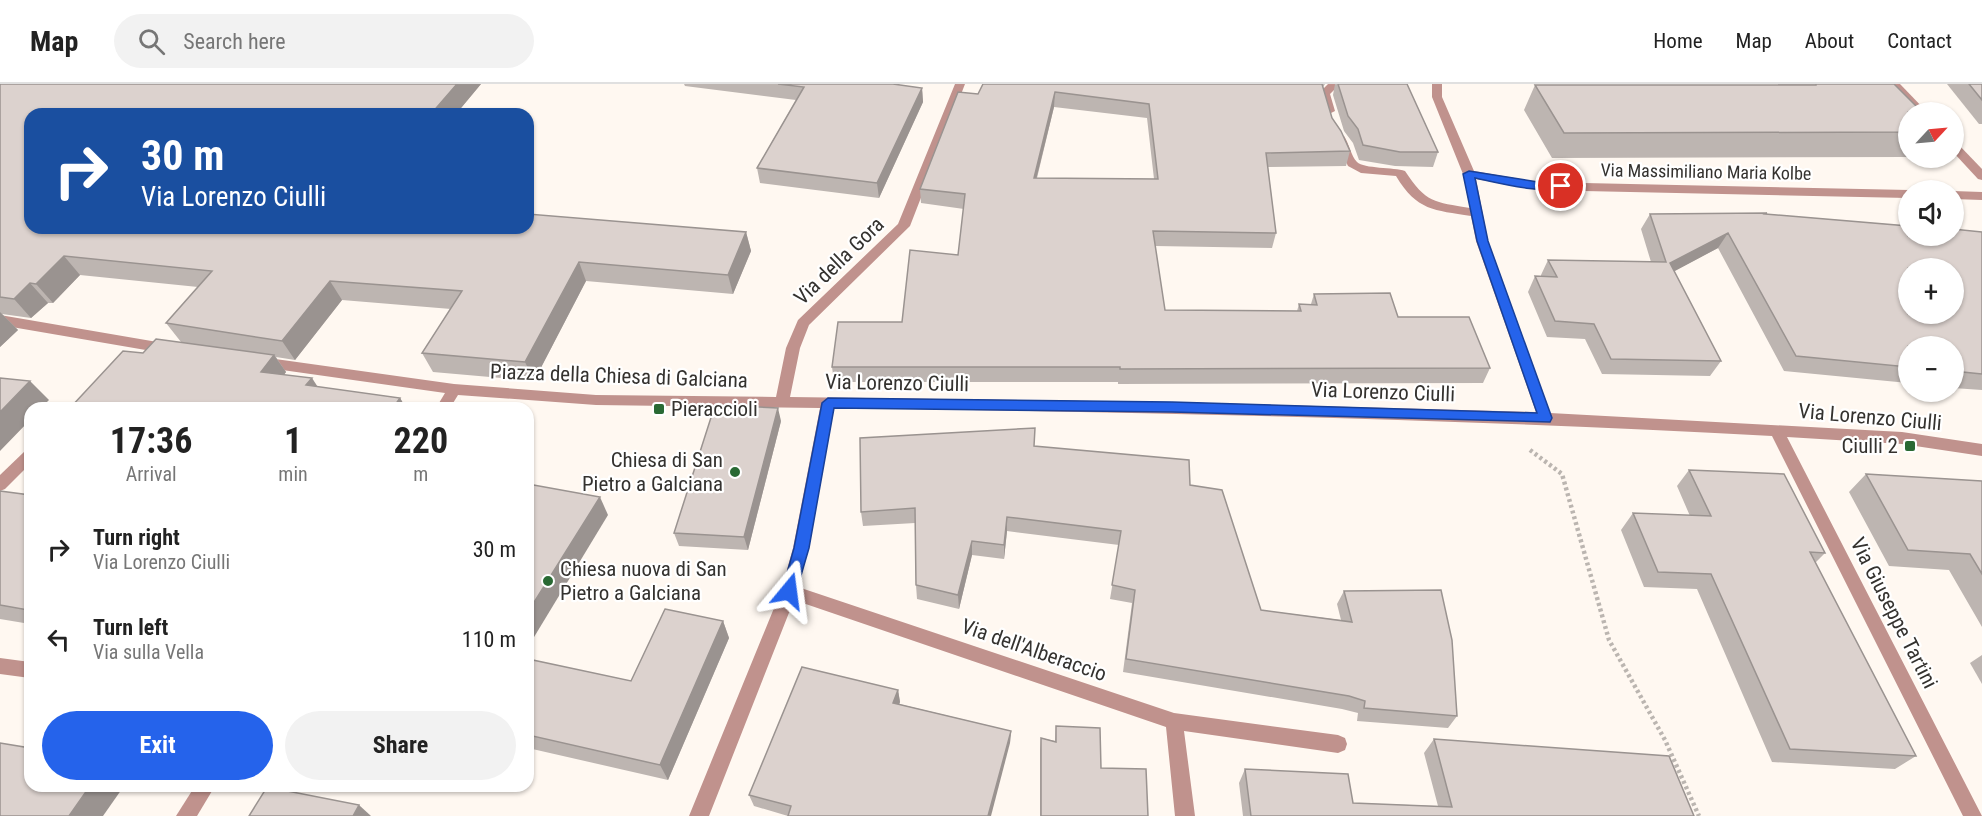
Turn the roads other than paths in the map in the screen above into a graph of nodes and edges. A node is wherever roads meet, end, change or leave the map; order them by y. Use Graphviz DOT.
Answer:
graph roads {
  1 [pos="960,84"];
  2 [pos="1335,84"];
  3 [pos="1437,84"];
  4 [pos="1894,84"];
  5 [pos="1912,102"];
  6 [pos="1964,157"];
  7 [pos="1469,174"];
  8 [pos="1982,176"];
  9 [pos="1898,194"];
  10 [pos="1964,195"];
  11 [pos="1982,196"];
  12 [pos="1477,213"];
  13 [pos="0,321"];
  14 [pos="138,344"];
  15 [pos="185,351"];
  16 [pos="243,359"];
  17 [pos="122,360"];
  18 [pos="454,389"];
  19 [pos="446,402"];
  20 [pos="782,402"];
  21 [pos="828,403"];
  22 [pos="1545,418"];
  23 [pos="1776,430"];
  24 [pos="1982,450"];
  25 [pos="24,460"];
  26 [pos="0,485"];
  27 [pos="789,591"];
  28 [pos="0,666"];
  29 [pos="24,669"];
  30 [pos="1174,721"];
  31 [pos="1338,744"];
  32 [pos="202,792"];
  33 [pos="186,816"];
  34 [pos="699,816"];
  35 [pos="1185,816"];
  36 [pos="1973,816"];
  1 -- 20 [label="street, Via della Gora"];
  2 -- 12 [label="street"];
  3 -- 7 [label="street"];
  4 -- 5 [label="street"];
  6 -- 8 [label="street"];
  7 -- 9 [label="street, Via Massimiliano Maria Kolbe"];
  7 -- 12 [label="street"];
  10 -- 11 [label="street"];
  12 -- 22 [label="street"];
  13 -- 14 [label="street"];
  14 -- 15 [label="street"];
  14 -- 17 [label="street"];
  16 -- 18 [label="street, Piazza della Chiesa di Galciana"];
  18 -- 19 [label="street"];
  18 -- 20 [label="street, Piazza della Chiesa di Galciana"];
  20 -- 21 [label="street, Via Lorenzo Ciulli"];
  21 -- 22 [label="street, Via Lorenzo Ciulli"];
  21 -- 27 [label="street"];
  22 -- 23 [label="street, Via Lorenzo Ciulli"];
  23 -- 24 [label="street, Via Lorenzo Ciulli"];
  23 -- 36 [label="street, Via Giuseppe Tartini"];
  25 -- 26 [label="street"];
  27 -- 30 [label="street, Via dell'Alberaccio"];
  27 -- 34 [label="street"];
  28 -- 29 [label="street"];
  30 -- 31 [label="street, Via dell'Alberaccio"];
  30 -- 35 [label="street"];
  32 -- 33 [label="street"];
}
